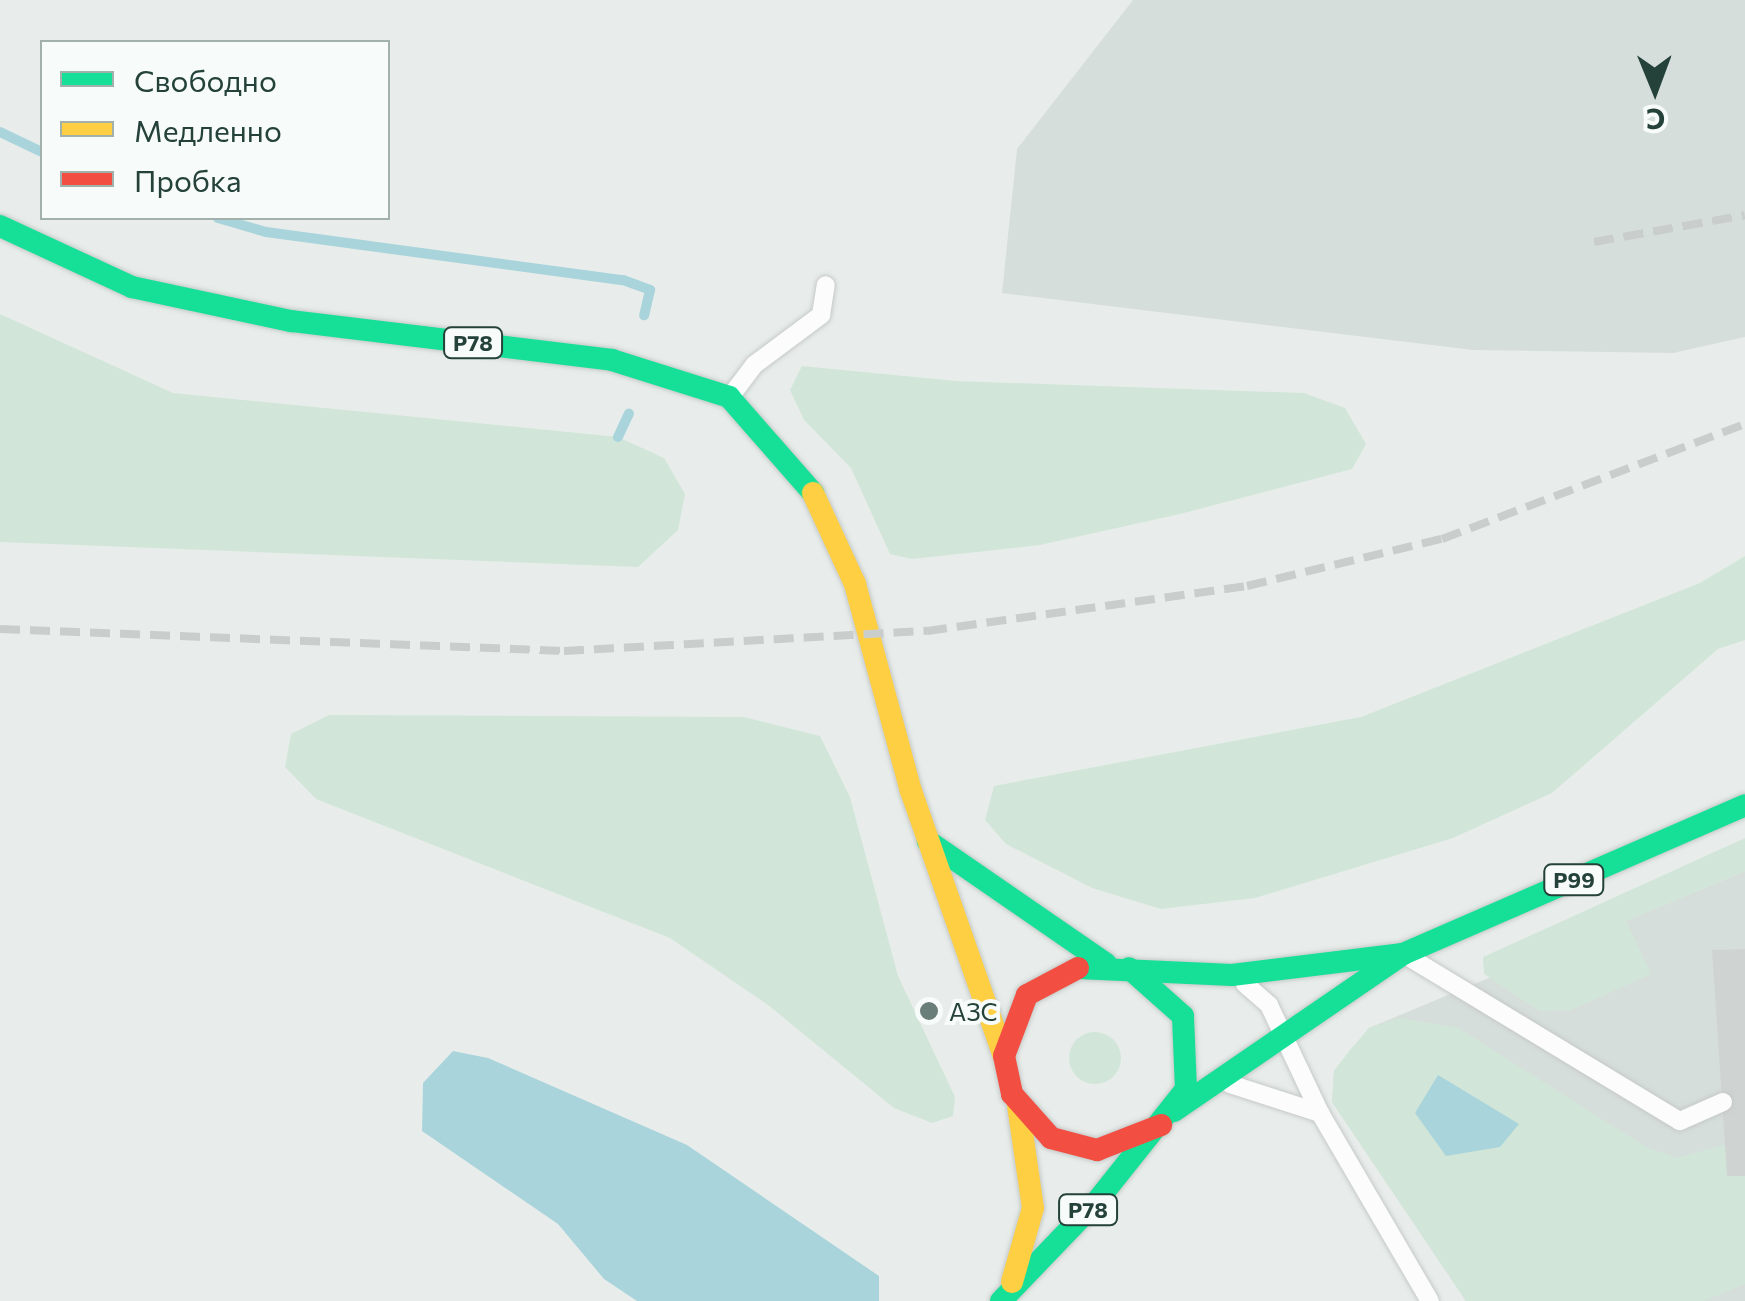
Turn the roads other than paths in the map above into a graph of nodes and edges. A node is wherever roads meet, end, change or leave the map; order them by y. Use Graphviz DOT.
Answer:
graph roads {
  1 [pos="0,226"];
  2 [pos="826,285"];
  3 [pos="729,397"];
  4 [pos="1745,805"];
  5 [pos="928,841"];
  6 [pos="1403,954"];
  7 [pos="1118,966"];
  8 [pos="1232,975"];
  9 [pos="1288,1038"];
  10 [pos="1004,1056"];
  11 [pos="1218,1081"];
  12 [pos="1722,1102"];
  13 [pos="1018,1106"];
  14 [pos="1320,1113"];
  15 [pos="1168,1118"];
  16 [pos="1005,1295"];
  17 [pos="1430,1301"];
  1 -- 3 [label="main road, Р78"];
  2 -- 3 [label="lane"];
  3 -- 5 [label="main road, Р78"];
  4 -- 6 [label="main road, Р99"];
  5 -- 7 [label="main road, Р78"];
  5 -- 10 [label="main road, Р78"];
  6 -- 8 [label="main road, Р99"];
  6 -- 9 [label="main road, Р99"];
  6 -- 12 [label="lane"];
  7 -- 8 [label="main road, Р99"];
  7 -- 10 [label="main road"];
  7 -- 15 [label="main road, Р78"];
  8 -- 9 [label="lane"];
  9 -- 11 [label="main road, Р99"];
  9 -- 14 [label="lane"];
  10 -- 13 [label="main road, Р78"];
  11 -- 14 [label="lane"];
  11 -- 15 [label="main road, Р99"];
  13 -- 15 [label="main road"];
  13 -- 16 [label="main road, Р78"];
  14 -- 17 [label="lane"];
  15 -- 16 [label="main road, Р78"];
}
